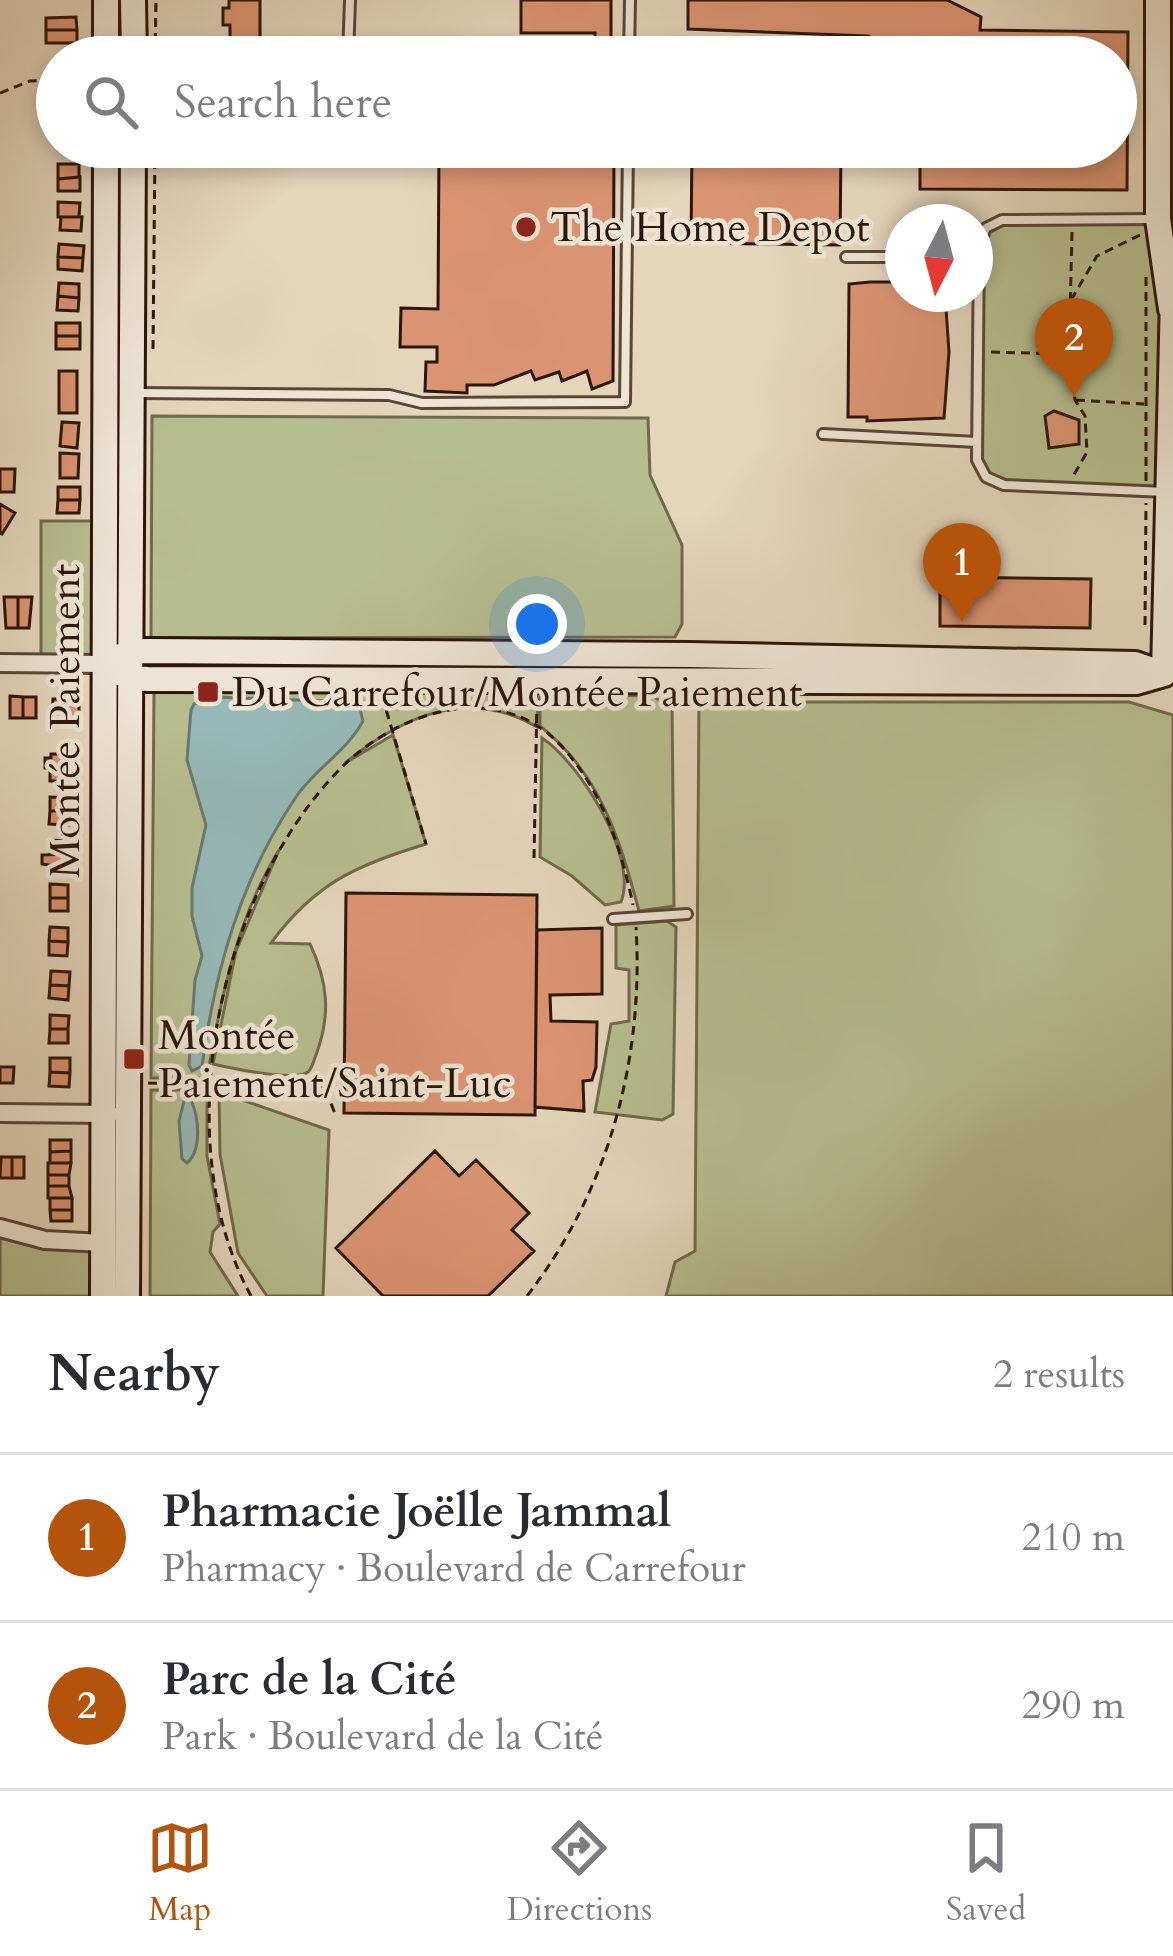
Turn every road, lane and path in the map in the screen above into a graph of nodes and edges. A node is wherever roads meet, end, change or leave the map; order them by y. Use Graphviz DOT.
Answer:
graph roads {
  1 [pos="106,0"];
  2 [pos="134,0"];
  3 [pos="156,0"];
  4 [pos="350,0"];
  5 [pos="630,0"];
  6 [pos="1159,0"];
  7 [pos="106,36"];
  8 [pos="134,36"];
  9 [pos="155,36"];
  10 [pos="349,36"];
  11 [pos="629,36"];
  12 [pos="36,81"];
  13 [pos="0,94"];
  14 [pos="107,168"];
  15 [pos="132,168"];
  16 [pos="155,168"];
  17 [pos="628,168"];
  18 [pos="1072,220"];
  19 [pos="993,222"];
  20 [pos="1155,226"];
  21 [pos="845,256"];
  22 [pos="885,257"];
  23 [pos="1146,272"];
  24 [pos="1070,302"];
  25 [pos="1172,303"];
  26 [pos="978,312"];
  27 [pos="978,352"];
  28 [pos="1069,354"];
  29 [pos="146,362"];
  30 [pos="118,393"];
  31 [pos="1075,400"];
  32 [pos="1146,404"];
  33 [pos="823,434"];
  34 [pos="977,442"];
  35 [pos="1072,486"];
  36 [pos="1157,491"];
  37 [pos="1145,635"];
  38 [pos="130,652"];
  39 [pos="0,663"];
  40 [pos="104,664"];
  41 [pos="1168,674"];
  42 [pos="130,678"];
  43 [pos="376,678"];
  44 [pos="538,679"];
  45 [pos="537,728"];
  46 [pos="392,730"];
  47 [pos="426,844"];
  48 [pos="534,858"];
  49 [pos="687,914"];
  50 [pos="636,918"];
  51 [pos="613,919"];
  52 [pos="129,1083"];
  53 [pos="210,1084"];
  54 [pos="0,1113"];
  55 [pos="117,1114"];
  56 [pos="337,1117"];
  57 [pos="0,1228"];
  58 [pos="104,1243"];
  59 [pos="104,1296"];
  60 [pos="128,1296"];
  61 [pos="250,1296"];
  62 [pos="527,1296"];
  1 -- 7 [label="street"];
  2 -- 8 [label="street"];
  3 -- 9 [label="path"];
  4 -- 10 [label="lane"];
  5 -- 11 [label="lane"];
  6 -- 20 [label="street"];
  12 -- 13 [label="path"];
  14 -- 30 [label="street, Montée Paiement"];
  15 -- 30 [label="street, Montée Paiement"];
  16 -- 29 [label="path"];
  17 -- 30 [label="lane"];
  18 -- 19 [label="lane"];
  18 -- 20 [label="lane"];
  18 -- 24 [label="path"];
  20 -- 24 [label="path"];
  20 -- 25 [label="street"];
  21 -- 22 [label="lane"];
  23 -- 32 [label="path"];
  24 -- 28 [label="path"];
  25 -- 36 [label="street"];
  26 -- 27 [label="lane"];
  27 -- 28 [label="path"];
  27 -- 34 [label="lane"];
  28 -- 31 [label="path"];
  30 -- 38 [label="street, Montée Paiement"];
  30 -- 40 [label="street, Montée Paiement"];
  31 -- 32 [label="path"];
  31 -- 35 [label="path"];
  32 -- 36 [label="path"];
  33 -- 34 [label="lane"];
  34 -- 35 [label="lane"];
  35 -- 36 [label="lane"];
  36 -- 37 [label="path"];
  36 -- 41 [label="street"];
  38 -- 40 [label="street"];
  38 -- 41 [label="street"];
  38 -- 42 [label="street, Montée Paiement"];
  39 -- 40 [label="street"];
  40 -- 42 [label="street"];
  40 -- 55 [label="street, Montée Paiement"];
  41 -- 44 [label="street"];
  42 -- 43 [label="street"];
  42 -- 52 [label="street, Montée Paiement"];
  43 -- 44 [label="street"];
  43 -- 46 [label="path"];
  44 -- 45 [label="path"];
  45 -- 46 [label="path"];
  45 -- 48 [label="path"];
  45 -- 50 [label="path"];
  46 -- 47 [label="path"];
  46 -- 53 [label="path"];
  49 -- 50 [label="lane"];
  50 -- 51 [label="lane"];
  50 -- 62 [label="path"];
  52 -- 53 [label="path"];
  52 -- 55 [label="street, Montée Paiement"];
  53 -- 56 [label="path"];
  53 -- 61 [label="path"];
  54 -- 55 [label="street"];
  55 -- 58 [label="street, Montée Paiement"];
  55 -- 60 [label="street, Montée Paiement"];
  57 -- 58 [label="street"];
  58 -- 59 [label="street, Montée Paiement"];
}
